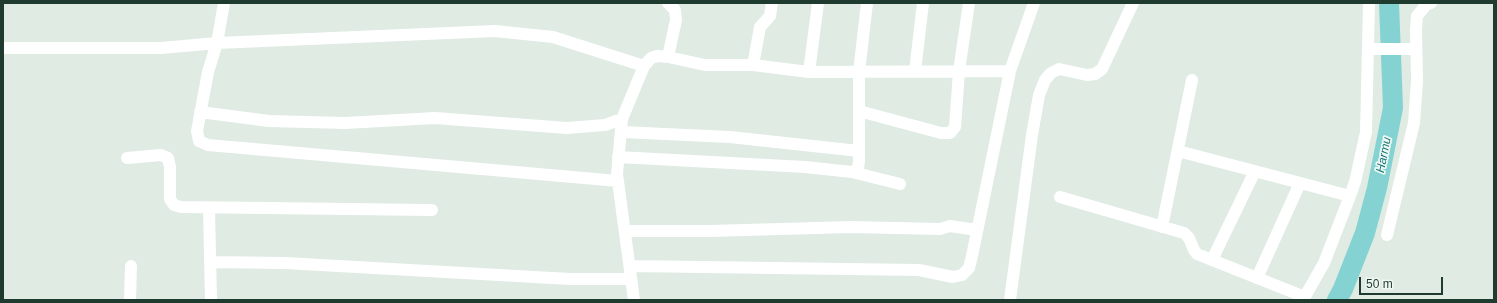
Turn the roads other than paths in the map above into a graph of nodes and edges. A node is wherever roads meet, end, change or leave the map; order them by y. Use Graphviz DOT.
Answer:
graph roads {
  1 [pos="224,3"];
  2 [pos="668,3"];
  3 [pos="772,3"];
  4 [pos="818,3"];
  5 [pos="867,3"];
  6 [pos="923,3"];
  7 [pos="969,3"];
  8 [pos="1034,3"];
  9 [pos="1133,3"];
  10 [pos="1369,3"];
  11 [pos="1431,3"];
  12 [pos="216,43"];
  13 [pos="3,48"];
  14 [pos="1374,49"];
  15 [pos="1416,49"];
  16 [pos="668,57"];
  17 [pos="753,65"];
  18 [pos="644,66"];
  19 [pos="959,71"];
  20 [pos="1010,71"];
  21 [pos="809,72"];
  22 [pos="859,72"];
  23 [pos="915,72"];
  24 [pos="1192,80"];
  25 [pos="859,111"];
  26 [pos="200,112"];
  27 [pos="622,119"];
  28 [pos="622,132"];
  29 [pos="859,151"];
  30 [pos="1178,151"];
  31 [pos="618,157"];
  32 [pos="128,158"];
  33 [pos="1255,171"];
  34 [pos="852,172"];
  35 [pos="618,181"];
  36 [pos="1300,183"];
  37 [pos="900,184"];
  38 [pos="1350,196"];
  39 [pos="1060,197"];
  40 [pos="209,208"];
  41 [pos="432,210"];
  42 [pos="1162,227"];
  43 [pos="977,230"];
  44 [pos="625,231"];
  45 [pos="1386,235"];
  46 [pos="1212,260"];
  47 [pos="210,262"];
  48 [pos="131,266"];
  49 [pos="630,266"];
  50 [pos="1257,278"];
  51 [pos="632,279"];
  52 [pos="1304,298"];
  53 [pos="130,300"];
  54 [pos="211,300"];
  55 [pos="634,300"];
  56 [pos="1010,300"];
  1 -- 12 [label="street"];
  2 -- 16 [label="street"];
  3 -- 17 [label="street"];
  4 -- 21 [label="street"];
  5 -- 22 [label="street"];
  6 -- 23 [label="street"];
  7 -- 19 [label="street"];
  8 -- 20 [label="street"];
  9 -- 56 [label="street"];
  10 -- 14 [label="street"];
  11 -- 15 [label="street"];
  12 -- 13 [label="street"];
  12 -- 18 [label="street"];
  12 -- 26 [label="street"];
  14 -- 15 [label="street"];
  14 -- 38 [label="street"];
  15 -- 45 [label="street"];
  16 -- 17 [label="street"];
  16 -- 18 [label="street"];
  17 -- 21 [label="street"];
  18 -- 27 [label="street"];
  19 -- 20 [label="street"];
  19 -- 23 [label="street"];
  19 -- 25 [label="street"];
  20 -- 43 [label="street"];
  21 -- 22 [label="street"];
  22 -- 23 [label="street"];
  22 -- 25 [label="street"];
  24 -- 30 [label="street"];
  25 -- 29 [label="street"];
  26 -- 27 [label="street"];
  26 -- 35 [label="street"];
  27 -- 28 [label="street"];
  28 -- 29 [label="street"];
  28 -- 31 [label="street"];
  29 -- 34 [label="street"];
  30 -- 33 [label="street"];
  30 -- 42 [label="street"];
  31 -- 34 [label="street"];
  31 -- 35 [label="street"];
  32 -- 40 [label="street"];
  33 -- 36 [label="street"];
  33 -- 46 [label="street"];
  34 -- 37 [label="street"];
  35 -- 44 [label="street"];
  36 -- 38 [label="street"];
  36 -- 50 [label="street"];
  38 -- 52 [label="street"];
  39 -- 42 [label="street"];
  40 -- 41 [label="street"];
  40 -- 47 [label="street"];
  42 -- 46 [label="street"];
  43 -- 44 [label="street"];
  43 -- 49 [label="street"];
  44 -- 49 [label="street"];
  46 -- 50 [label="street"];
  47 -- 51 [label="street"];
  47 -- 54 [label="street"];
  48 -- 53 [label="street"];
  49 -- 51 [label="street"];
  50 -- 52 [label="street"];
  51 -- 55 [label="street"];
}
